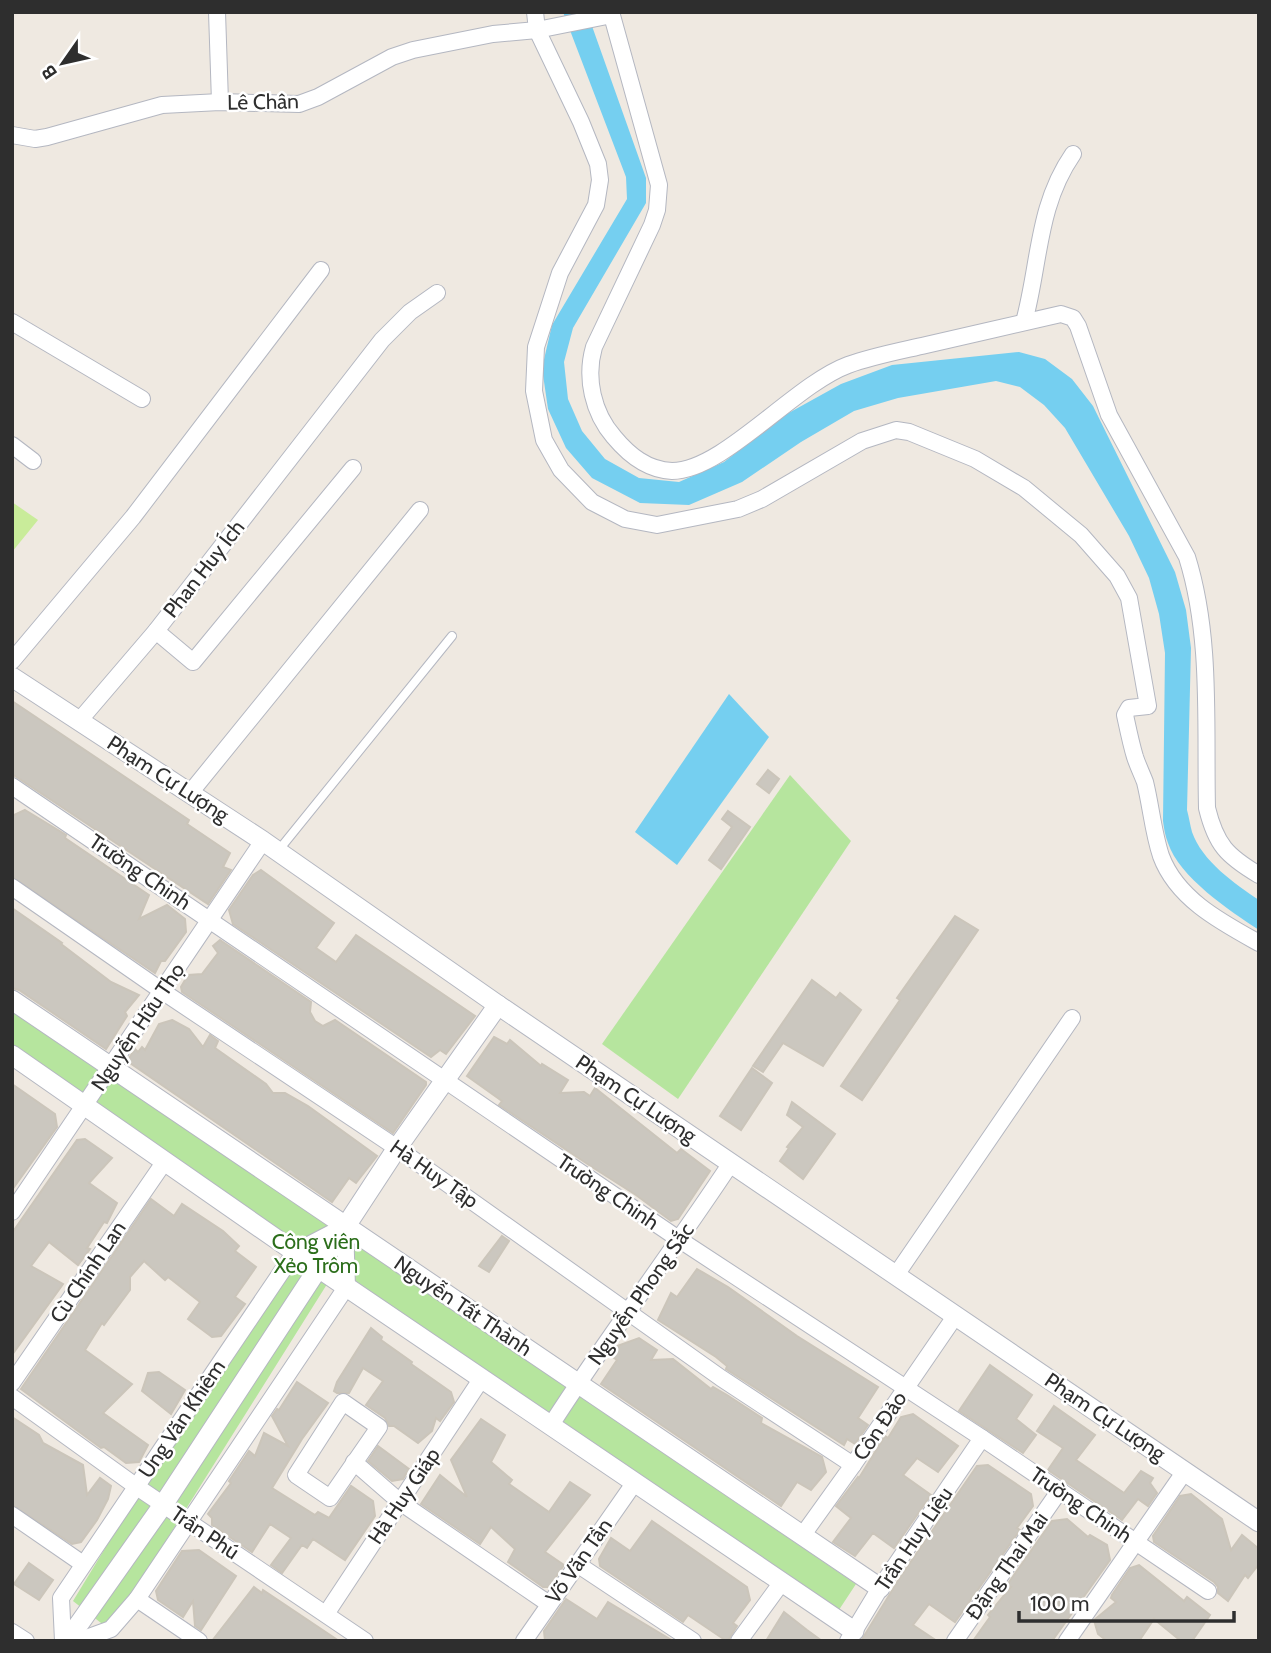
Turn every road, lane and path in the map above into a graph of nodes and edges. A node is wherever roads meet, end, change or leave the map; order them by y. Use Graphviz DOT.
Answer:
graph roads {
  1 [pos="217,12"];
  2 [pos="535,12"];
  3 [pos="607,15"];
  4 [pos="541,29"];
  5 [pos="220,102"];
  6 [pos="12,135"];
  7 [pos="1073,154"];
  8 [pos="321,270"];
  9 [pos="437,293"];
  10 [pos="1024,322"];
  11 [pos="12,323"];
  12 [pos="142,399"];
  13 [pos="12,445"];
  14 [pos="33,461"];
  15 [pos="353,468"];
  16 [pos="420,510"];
  17 [pos="156,631"];
  18 [pos="452,636"];
  19 [pos="12,661"];
  20 [pos="12,677"];
  21 [pos="79,720"];
  22 [pos="12,786"];
  23 [pos="190,793"];
  24 [pos="270,846"];
  25 [pos="1259,875"];
  26 [pos="12,887"];
  27 [pos="211,920"];
  28 [pos="1259,943"];
  29 [pos="162,991"];
  30 [pos="12,1000"];
  31 [pos="498,1005"];
  32 [pos="1072,1018"];
  33 [pos="12,1055"];
  34 [pos="111,1066"];
  35 [pos="445,1081"];
  36 [pos="84,1105"];
  37 [pos="397,1148"];
  38 [pos="165,1161"];
  39 [pos="731,1163"];
  40 [pos="12,1212"];
  41 [pos="345,1226"];
  42 [pos="680,1241"];
  43 [pos="295,1252"];
  44 [pos="320,1268"];
  45 [pos="896,1275"];
  46 [pos="347,1286"];
  47 [pos="629,1313"];
  48 [pos="956,1315"];
  49 [pos="482,1378"];
  50 [pos="12,1383"];
  51 [pos="577,1384"];
  52 [pos="905,1389"];
  53 [pos="12,1397"];
  54 [pos="551,1425"];
  55 [pos="982,1438"];
  56 [pos="354,1462"];
  57 [pos="853,1465"];
  58 [pos="1185,1471"];
  59 [pos="635,1482"];
  60 [pos="137,1487"];
  61 [pos="1060,1490"];
  62 [pos="400,1502"];
  63 [pos="163,1505"];
  64 [pos="12,1515"];
  65 [pos="189,1522"];
  66 [pos="1259,1522"];
  67 [pos="802,1536"];
  68 [pos="1135,1542"];
  69 [pos="83,1564"];
  70 [pos="577,1564"];
  71 [pos="782,1582"];
  72 [pos="880,1588"];
  73 [pos="1208,1591"];
  74 [pos="137,1599"];
  75 [pos="549,1604"];
  76 [pos="326,1614"];
  77 [pos="12,1632"];
  78 [pos="851,1636"];
  79 [pos="528,1639"];
  80 [pos="26,1641"];
  81 [pos="65,1641"];
  82 [pos="78,1641"];
  83 [pos="199,1641"];
  84 [pos="365,1641"];
  85 [pos="693,1641"];
  86 [pos="738,1641"];
  87 [pos="955,1641"];
  88 [pos="1067,1641"];
  1 -- 5 [label="street"];
  2 -- 4 [label="street"];
  3 -- 4 [label="street, Lê Chân"];
  3 -- 10 [label="street"];
  4 -- 5 [label="street, Lê Chân"];
  4 -- 28 [label="street"];
  5 -- 6 [label="street, Lê Chân"];
  7 -- 10 [label="street"];
  8 -- 19 [label="street"];
  9 -- 17 [label="street, Phan Huy Ích"];
  10 -- 25 [label="street"];
  11 -- 12 [label="street"];
  13 -- 14 [label="street"];
  15 -- 17 [label="street"];
  16 -- 23 [label="street"];
  17 -- 21 [label="street, Phan Huy Ích"];
  18 -- 24 [label="lane"];
  20 -- 21 [label="street, Phạm Cự Lượng"];
  21 -- 23 [label="street, Phạm Cự Lượng"];
  22 -- 27 [label="street, Trường Chinh"];
  23 -- 24 [label="street, Phạm Cự Lượng"];
  24 -- 27 [label="street, Nguyễn Hữu Thọ"];
  24 -- 31 [label="street, Phạm Cự Lượng"];
  26 -- 29 [label="street, Hà Huy Tập"];
  27 -- 29 [label="street, Nguyễn Hữu Thọ"];
  27 -- 35 [label="street, Trường Chinh"];
  29 -- 34 [label="street, Nguyễn Hữu Thọ"];
  29 -- 37 [label="street, Hà Huy Tập"];
  30 -- 34 [label="street, Nguyễn Tất Thành"];
  31 -- 35 [label="street, Ung Văn Khiêm"];
  31 -- 39 [label="street, Phạm Cự Lượng"];
  32 -- 45 [label="street"];
  33 -- 36 [label="street"];
  34 -- 36 [label="street, Nguyễn Hữu Thọ"];
  34 -- 41 [label="street, Nguyễn Tất Thành"];
  35 -- 37 [label="street, Ung Văn Khiêm"];
  35 -- 42 [label="street, Trường Chinh"];
  36 -- 38 [label="street"];
  36 -- 40 [label="street, Nguyễn Hữu Thọ"];
  37 -- 41 [label="street, Ung Văn Khiêm"];
  37 -- 47 [label="street, Hà Huy Tập"];
  38 -- 43 [label="street"];
  38 -- 50 [label="street, Cù Chính Lan"];
  39 -- 42 [label="street, Nguyễn Phong Sắc"];
  39 -- 45 [label="street, Phạm Cự Lượng"];
  41 -- 43 [label="street, Ung Văn Khiêm"];
  41 -- 44 [label="street, Ung Văn Khiêm"];
  41 -- 46 [label="street"];
  41 -- 51 [label="street, Nguyễn Tất Thành"];
  42 -- 47 [label="street, Nguyễn Phong Sắc"];
  42 -- 52 [label="street, Trường Chinh"];
  43 -- 44 [label="street"];
  43 -- 60 [label="street, Ung Văn Khiêm"];
  44 -- 46 [label="street"];
  44 -- 63 [label="street, Ung Văn Khiêm"];
  45 -- 48 [label="street, Phạm Cự Lượng"];
  46 -- 49 [label="street"];
  46 -- 65 [label="street"];
  47 -- 51 [label="street, Nguyễn Phong Sắc"];
  47 -- 57 [label="street, Hà Huy Tập"];
  48 -- 52 [label="street, Côn Đảo"];
  48 -- 58 [label="street, Phạm Cự Lượng"];
  49 -- 54 [label="street"];
  49 -- 62 [label="street, Hà Huy Giáp"];
  51 -- 54 [label="street, Nguyễn Phong Sắc"];
  51 -- 67 [label="street, Nguyễn Tất Thành"];
  52 -- 55 [label="street, Trường Chinh"];
  52 -- 57 [label="street, Côn Đảo"];
  53 -- 60 [label="street, Trần Phú"];
  54 -- 59 [label="street"];
  55 -- 61 [label="street, Trường Chinh"];
  55 -- 72 [label="street, Trần Huy Liệu"];
  56 -- 56 [label="street"];
  56 -- 62 [label="street"];
  57 -- 67 [label="street, Côn Đảo"];
  58 -- 66 [label="street, Phạm Cự Lượng"];
  58 -- 68 [label="street"];
  59 -- 70 [label="street, Võ Văn Tần"];
  59 -- 71 [label="street"];
  60 -- 63 [label="street, Trần Phú"];
  60 -- 69 [label="street, Ung Văn Khiêm"];
  61 -- 68 [label="street, Trường Chinh"];
  61 -- 87 [label="street, Đặng Thai Mai"];
  62 -- 75 [label="street"];
  62 -- 76 [label="street, Hà Huy Giáp"];
  63 -- 65 [label="street, Trần Phú"];
  63 -- 81 [label="street, Ung Văn Khiêm"];
  64 -- 69 [label="street"];
  65 -- 74 [label="street"];
  65 -- 76 [label="street, Trần Phú"];
  67 -- 72 [label="street, Nguyễn Tất Thành"];
  68 -- 73 [label="street, Trường Chinh"];
  68 -- 88 [label="street"];
  69 -- 81 [label="street, Ung Văn Khiêm"];
  70 -- 75 [label="street, Võ Văn Tần"];
  70 -- 85 [label="street"];
  71 -- 78 [label="street"];
  71 -- 86 [label="street"];
  72 -- 78 [label="street, Trần Huy Liệu"];
  74 -- 82 [label="street"];
  74 -- 83 [label="street"];
  75 -- 79 [label="street, Võ Văn Tần"];
  76 -- 84 [label="street, Trần Phú"];
  77 -- 80 [label="street"];
}
